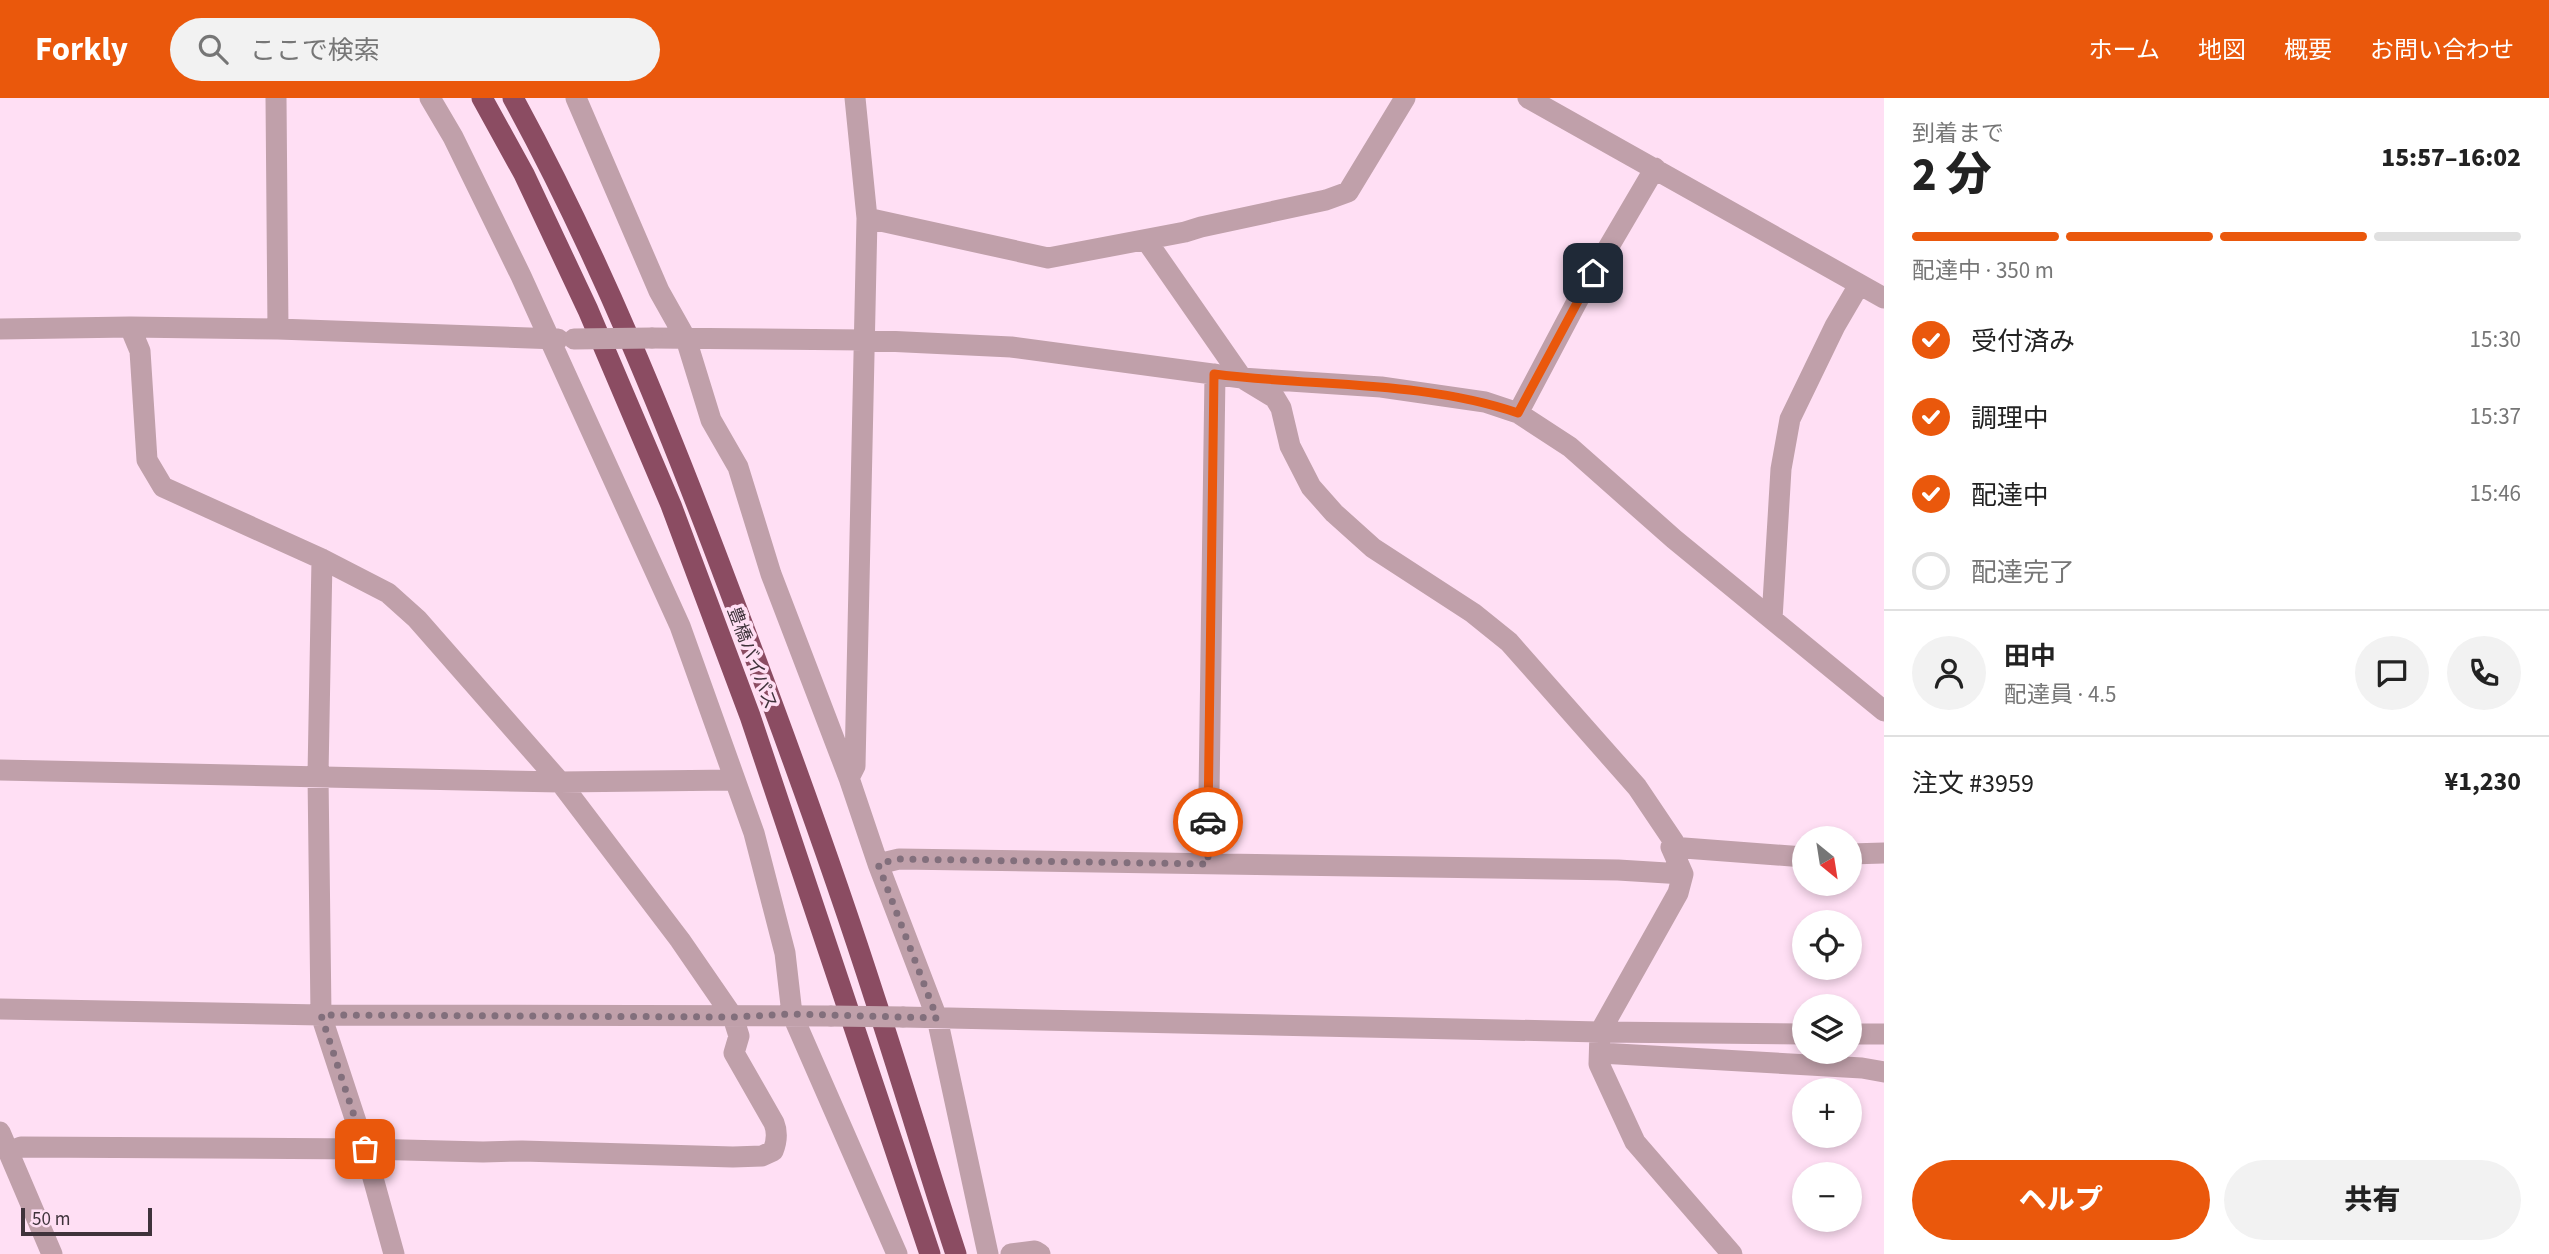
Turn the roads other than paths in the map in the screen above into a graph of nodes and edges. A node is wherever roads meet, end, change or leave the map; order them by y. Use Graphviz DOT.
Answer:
graph roads {
  1 [pos="276,98"];
  2 [pos="430,98"];
  3 [pos="482,98"];
  4 [pos="513,98"];
  5 [pos="576,98"];
  6 [pos="855,98"];
  7 [pos="1405,98"];
  8 [pos="1528,98"];
  9 [pos="1655,168"];
  10 [pos="867,218"];
  11 [pos="1146,240"];
  12 [pos="1859,285"];
  13 [pos="1884,299"];
  14 [pos="130,327"];
  15 [pos="0,329"];
  16 [pos="278,329"];
  17 [pos="686,339"];
  18 [pos="548,340"];
  19 [pos="864,340"];
  20 [pos="1214,374"];
  21 [pos="1242,378"];
  22 [pos="1518,413"];
  23 [pos="322,559"];
  24 [pos="1772,619"];
  25 [pos="1884,711"];
  26 [pos="0,770"];
  27 [pos="318,775"];
  28 [pos="849,778"];
  29 [pos="734,780"];
  30 [pos="560,782"];
  31 [pos="1671,847"];
  32 [pos="1884,853"];
  33 [pos="1862,854"];
  34 [pos="1792,856"];
  35 [pos="878,864"];
  36 [pos="1208,864"];
  37 [pos="1683,874"];
  38 [pos="0,1009"];
  39 [pos="792,1014"];
  40 [pos="321,1015"];
  41 [pos="733,1017"];
  42 [pos="937,1018"];
  43 [pos="1862,1034"];
  44 [pos="1884,1034"];
  45 [pos="1792,1035"];
  46 [pos="1600,1043"];
  47 [pos="1884,1072"];
  48 [pos="0,1132"];
  49 [pos="365,1149"];
  50 [pos="8,1152"];
  51 [pos="52,1254"];
  52 [pos="394,1254"];
  53 [pos="897,1254"];
  54 [pos="930,1254"];
  55 [pos="956,1254"];
  56 [pos="988,1254"];
  57 [pos="1011,1254"];
  58 [pos="1040,1254"];
  59 [pos="1732,1254"];
  1 -- 16 [label="street"];
  2 -- 18 [label="street"];
  3 -- 54 [label="highway, 豊橋バイパス"];
  4 -- 55 [label="highway, 豊橋バイパス"];
  5 -- 17 [label="street"];
  6 -- 10 [label="street"];
  7 -- 11 [label="street"];
  8 -- 9 [label="street"];
  9 -- 12 [label="street"];
  9 -- 22 [label="street"];
  10 -- 11 [label="street"];
  10 -- 19 [label="street"];
  11 -- 21 [label="street"];
  12 -- 13 [label="street"];
  12 -- 24 [label="street"];
  14 -- 15 [label="street"];
  14 -- 16 [label="street"];
  14 -- 23 [label="street"];
  16 -- 18 [label="street"];
  17 -- 18 [label="street, bridge"];
  17 -- 19 [label="street"];
  17 -- 28 [label="street"];
  18 -- 29 [label="street"];
  19 -- 20 [label="street"];
  19 -- 28 [label="street"];
  20 -- 21 [label="street"];
  20 -- 36 [label="street"];
  21 -- 22 [label="street"];
  21 -- 31 [label="street"];
  22 -- 24 [label="street"];
  23 -- 27 [label="street"];
  23 -- 30 [label="street"];
  24 -- 25 [label="street"];
  26 -- 27 [label="street"];
  27 -- 30 [label="street"];
  27 -- 40 [label="street"];
  28 -- 35 [label="street"];
  29 -- 30 [label="street"];
  29 -- 39 [label="street"];
  30 -- 41 [label="street"];
  31 -- 34 [label="street"];
  31 -- 37 [label="street"];
  32 -- 33 [label="street"];
  35 -- 36 [label="street"];
  35 -- 42 [label="street"];
  36 -- 37 [label="street"];
  37 -- 46 [label="street"];
  38 -- 40 [label="street"];
  39 -- 41 [label="street"];
  39 -- 42 [label="street, bridge"];
  39 -- 53 [label="street"];
  40 -- 41 [label="street"];
  40 -- 49 [label="street"];
  41 -- 49 [label="street"];
  42 -- 46 [label="street"];
  42 -- 56 [label="street"];
  43 -- 44 [label="street"];
  45 -- 46 [label="street"];
  46 -- 47 [label="street"];
  46 -- 59 [label="street"];
  48 -- 50 [label="street"];
  49 -- 50 [label="street"];
  49 -- 52 [label="street"];
  50 -- 51 [label="street"];
  57 -- 58 [label="street"];
}
